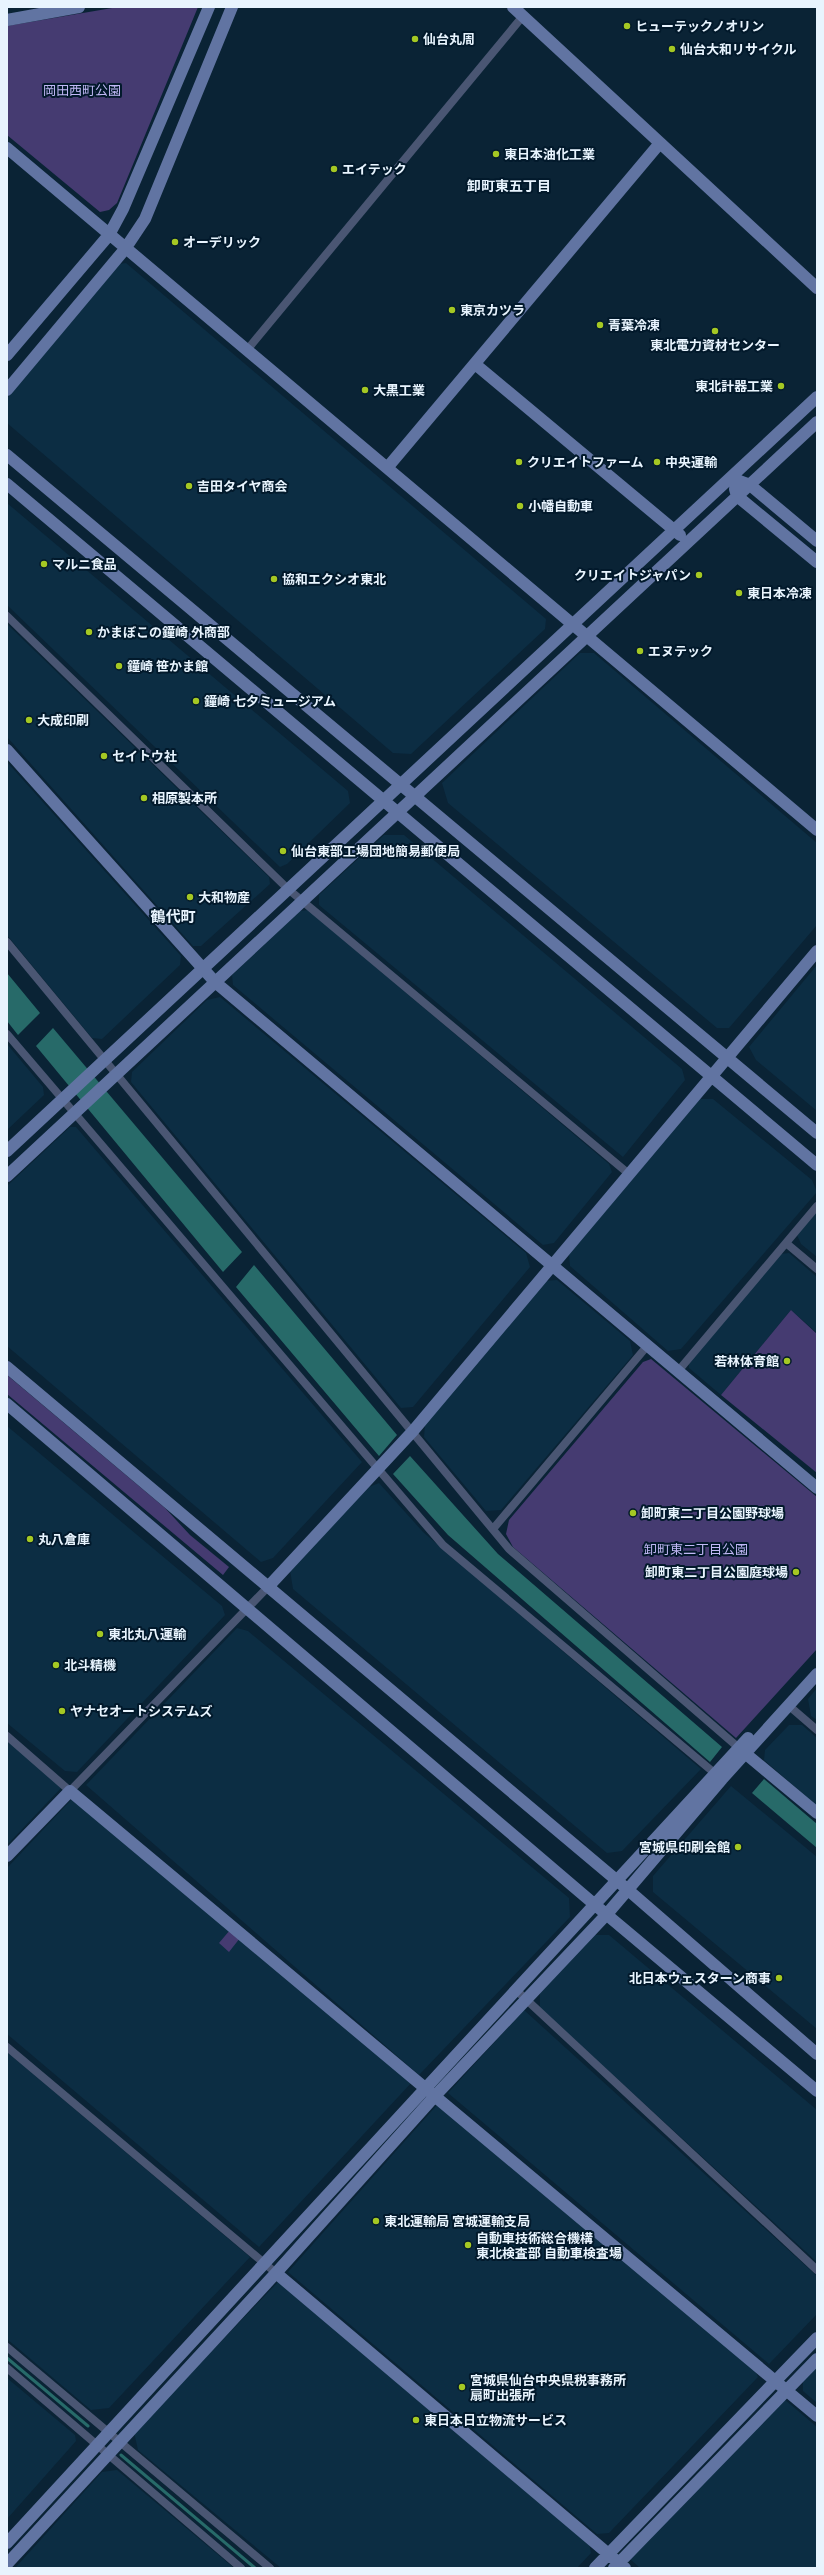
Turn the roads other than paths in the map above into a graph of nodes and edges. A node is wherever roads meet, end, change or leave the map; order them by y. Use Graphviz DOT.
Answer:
graph roads {
  1 [pos="79,7"];
  2 [pos="209,7"];
  3 [pos="232,7"];
  4 [pos="513,7"];
  5 [pos="523,16"];
  6 [pos="7,20"];
  7 [pos="660,144"];
  8 [pos="7,148"];
  9 [pos="109,235"];
  10 [pos="125,249"];
  11 [pos="817,288"];
  12 [pos="247,350"];
  13 [pos="7,355"];
  14 [pos="475,364"];
  15 [pos="7,390"];
  16 [pos="817,397"];
  17 [pos="817,422"];
  18 [pos="7,455"];
  19 [pos="387,468"];
  20 [pos="731,478"];
  21 [pos="7,484"];
  22 [pos="750,485"];
  23 [pos="737,496"];
  24 [pos="674,530"];
  25 [pos="817,541"];
  26 [pos="689,542"];
  27 [pos="817,562"];
  28 [pos="7,616"];
  29 [pos="574,624"];
  30 [pos="589,637"];
  31 [pos="7,750"];
  32 [pos="400,784"];
  33 [pos="415,795"];
  34 [pos="382,802"];
  35 [pos="397,814"];
  36 [pos="817,830"];
  37 [pos="288,889"];
  38 [pos="302,900"];
  39 [pos="7,942"];
  40 [pos="817,951"];
  41 [pos="202,969"];
  42 [pos="215,982"];
  43 [pos="7,1034"];
  44 [pos="727,1058"];
  45 [pos="105,1059"];
  46 [pos="711,1076"];
  47 [pos="113,1077"];
  48 [pos="62,1099"];
  49 [pos="75,1113"];
  50 [pos="817,1133"];
  51 [pos="7,1151"];
  52 [pos="817,1165"];
  53 [pos="629,1174"];
  54 [pos="7,1176"];
  55 [pos="817,1206"];
  56 [pos="786,1243"];
  57 [pos="553,1265"];
  58 [pos="817,1269"];
  59 [pos="648,1345"];
  60 [pos="7,1367"];
  61 [pos="679,1370"];
  62 [pos="7,1404"];
  63 [pos="413,1432"];
  64 [pos="378,1470"];
  65 [pos="817,1488"];
  66 [pos="493,1530"];
  67 [pos="268,1587"];
  68 [pos="248,1609"];
  69 [pos="817,1664"];
  70 [pos="817,1674"];
  71 [pos="788,1705"];
  72 [pos="817,1730"];
  73 [pos="7,1736"];
  74 [pos="742,1750"];
  75 [pos="718,1776"];
  76 [pos="70,1790"];
  77 [pos="817,1813"];
  78 [pos="7,1856"];
  79 [pos="616,1880"];
  80 [pos="628,1889"];
  81 [pos="594,1904"];
  82 [pos="607,1914"];
  83 [pos="516,1990"];
  84 [pos="525,2000"];
  85 [pos="7,2047"];
  86 [pos="817,2054"];
  87 [pos="817,2091"];
  88 [pos="430,2093"];
  89 [pos="264,2264"];
  90 [pos="817,2270"];
  91 [pos="276,2273"];
  92 [pos="817,2338"];
  93 [pos="7,2347"];
  94 [pos="817,2359"];
  95 [pos="7,2368"];
  96 [pos="776,2381"];
  97 [pos="787,2390"];
  98 [pos="817,2416"];
  99 [pos="109,2433"];
  100 [pos="119,2442"];
  101 [pos="96,2446"];
  102 [pos="107,2455"];
  103 [pos="8,2541"];
  104 [pos="609,2555"];
  105 [pos="7,2564"];
  106 [pos="620,2566"];
  107 [pos="241,2568"];
  108 [pos="270,2568"];
  109 [pos="595,2568"];
  1 -- 6 [label="street"];
  2 -- 9 [label="street"];
  3 -- 10 [label="street"];
  4 -- 5 [label="street"];
  5 -- 7 [label="street"];
  5 -- 12 [label="street"];
  7 -- 11 [label="street"];
  7 -- 14 [label="street"];
  8 -- 9 [label="street"];
  9 -- 10 [label="street"];
  9 -- 13 [label="street"];
  10 -- 12 [label="street"];
  10 -- 15 [label="street"];
  12 -- 19 [label="street"];
  14 -- 19 [label="street"];
  14 -- 24 [label="street"];
  16 -- 20 [label="street"];
  17 -- 22 [label="street"];
  18 -- 32 [label="street"];
  19 -- 29 [label="street"];
  20 -- 22 [label="street"];
  20 -- 23 [label="street"];
  20 -- 24 [label="street"];
  21 -- 34 [label="street"];
  22 -- 23 [label="street"];
  22 -- 25 [label="street"];
  23 -- 26 [label="street"];
  23 -- 27 [label="street"];
  24 -- 26 [label="street"];
  24 -- 29 [label="street"];
  26 -- 30 [label="street"];
  28 -- 37 [label="street"];
  29 -- 30 [label="street"];
  29 -- 32 [label="street"];
  30 -- 33 [label="street"];
  30 -- 36 [label="street"];
  31 -- 41 [label="street"];
  32 -- 33 [label="street"];
  32 -- 34 [label="street"];
  33 -- 35 [label="street"];
  33 -- 44 [label="street"];
  34 -- 35 [label="street"];
  34 -- 37 [label="street"];
  35 -- 38 [label="street"];
  35 -- 46 [label="street"];
  37 -- 38 [label="street"];
  37 -- 41 [label="street"];
  38 -- 42 [label="street"];
  38 -- 53 [label="street"];
  39 -- 45 [label="street"];
  40 -- 44 [label="street"];
  41 -- 42 [label="street"];
  41 -- 45 [label="street"];
  42 -- 47 [label="street"];
  42 -- 57 [label="street"];
  43 -- 48 [label="street"];
  44 -- 46 [label="street"];
  44 -- 50 [label="street"];
  45 -- 47 [label="street"];
  45 -- 48 [label="street"];
  46 -- 52 [label="street"];
  46 -- 53 [label="street"];
  47 -- 49 [label="street"];
  47 -- 63 [label="street"];
  48 -- 49 [label="street"];
  48 -- 51 [label="street"];
  49 -- 54 [label="street"];
  49 -- 64 [label="street"];
  53 -- 57 [label="street"];
  55 -- 56 [label="street"];
  56 -- 58 [label="street"];
  56 -- 61 [label="street"];
  57 -- 59 [label="street"];
  57 -- 63 [label="street"];
  59 -- 61 [label="street"];
  59 -- 66 [label="street"];
  60 -- 67 [label="street"];
  61 -- 65 [label="street"];
  62 -- 68 [label="street"];
  63 -- 64 [label="street"];
  63 -- 66 [label="street"];
  64 -- 67 [label="street"];
  64 -- 75 [label="street"];
  66 -- 74 [label="street"];
  67 -- 68 [label="street"];
  67 -- 79 [label="street"];
  68 -- 76 [label="street"];
  68 -- 81 [label="street"];
  69 -- 74 [label="street"];
  70 -- 71 [label="street"];
  71 -- 72 [label="street"];
  71 -- 74 [label="street"];
  73 -- 76 [label="street"];
  74 -- 75 [label="street"];
  74 -- 77 [label="street"];
  75 -- 79 [label="street"];
  75 -- 80 [label="street"];
  76 -- 78 [label="street"];
  76 -- 88 [label="street"];
  79 -- 80 [label="street"];
  79 -- 81 [label="street"];
  80 -- 82 [label="street"];
  80 -- 86 [label="street"];
  81 -- 82 [label="street"];
  81 -- 83 [label="street"];
  82 -- 84 [label="street"];
  82 -- 87 [label="street"];
  83 -- 84 [label="street"];
  83 -- 88 [label="street"];
  84 -- 88 [label="street"];
  84 -- 90 [label="street"];
  85 -- 89 [label="street"];
  88 -- 89 [label="street"];
  88 -- 91 [label="street"];
  88 -- 96 [label="street"];
  89 -- 91 [label="street"];
  89 -- 99 [label="street"];
  91 -- 100 [label="street"];
  91 -- 104 [label="street"];
  92 -- 96 [label="street"];
  93 -- 99 [label="street"];
  94 -- 97 [label="street"];
  95 -- 101 [label="street"];
  96 -- 97 [label="street"];
  96 -- 104 [label="street"];
  97 -- 98 [label="street"];
  97 -- 106 [label="street"];
  99 -- 100 [label="street"];
  99 -- 101 [label="street"];
  100 -- 102 [label="street"];
  100 -- 108 [label="street"];
  101 -- 102 [label="street"];
  101 -- 103 [label="street"];
  102 -- 105 [label="street"];
  102 -- 107 [label="street"];
  104 -- 106 [label="street"];
  104 -- 109 [label="street"];
}
